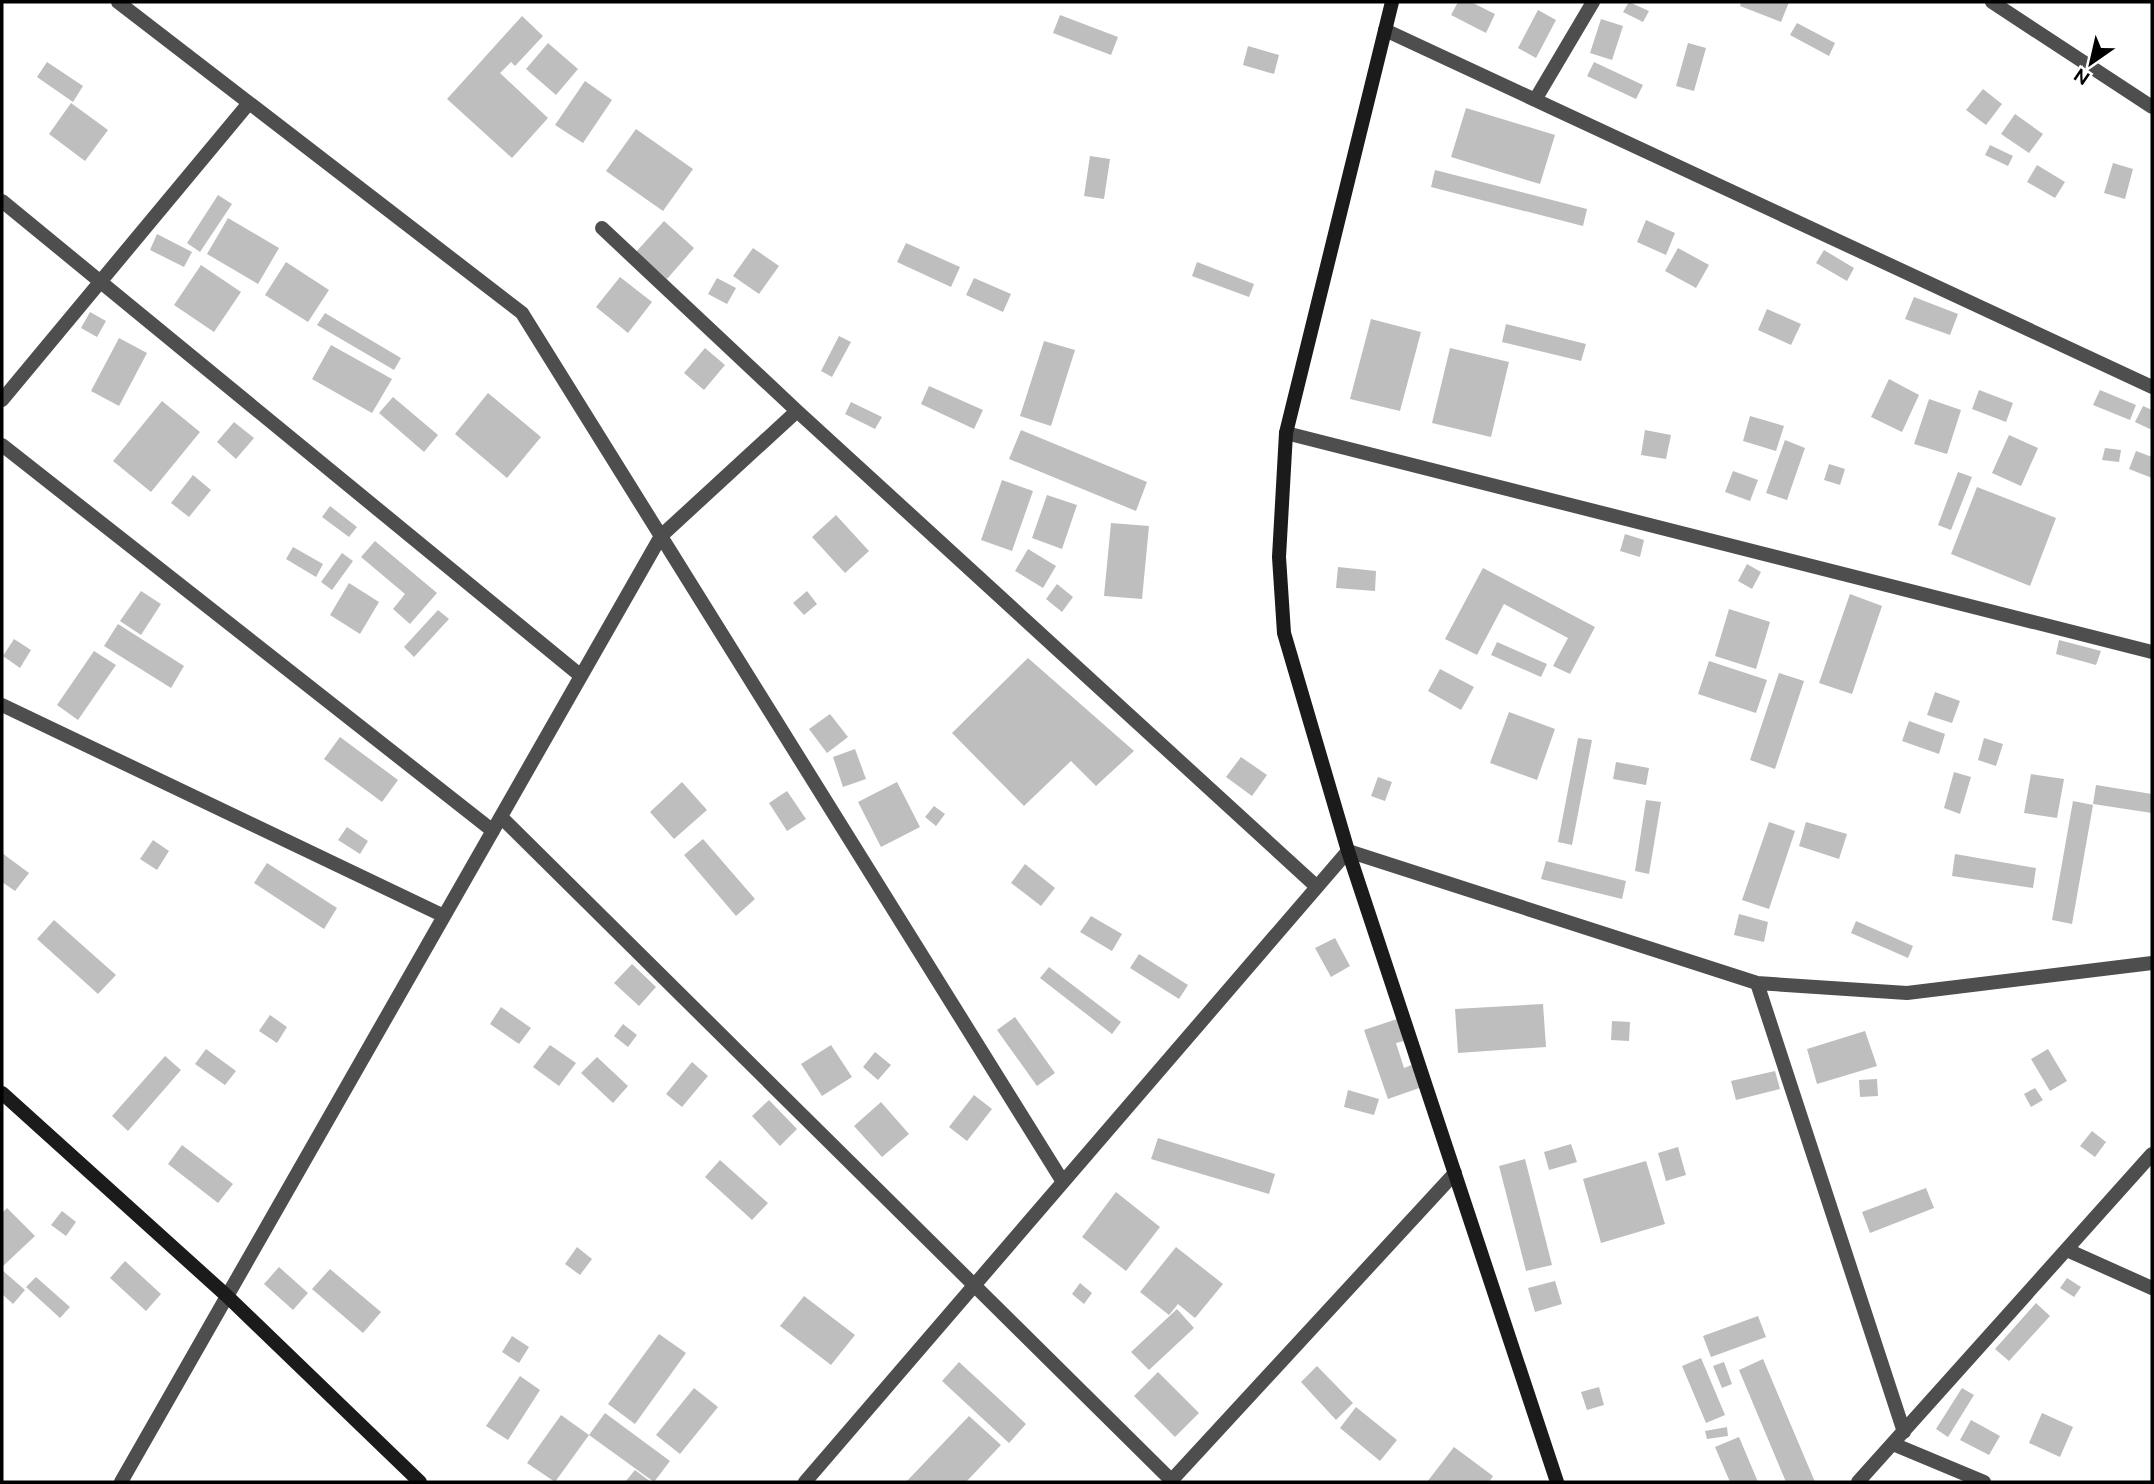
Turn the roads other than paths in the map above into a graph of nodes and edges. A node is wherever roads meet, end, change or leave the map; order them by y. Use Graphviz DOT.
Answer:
graph roads {
  1 [pos="118,2"];
  2 [pos="1392,2"];
  3 [pos="1593,2"];
  4 [pos="1992,2"];
  5 [pos="1385,30"];
  6 [pos="1535,100"];
  7 [pos="249,103"];
  8 [pos="2152,107"];
  9 [pos="2,201"];
  10 [pos="602,228"];
  11 [pos="100,282"];
  12 [pos="2152,387"];
  13 [pos="2,400"];
  14 [pos="797,411"];
  15 [pos="1286,433"];
  16 [pos="2,445"];
  17 [pos="661,536"];
  18 [pos="2152,652"];
  19 [pos="581,676"];
  20 [pos="2,705"];
  21 [pos="501,817"];
  22 [pos="493,831"];
  23 [pos="1348,851"];
  24 [pos="1317,887"];
  25 [pos="444,916"];
  26 [pos="2152,963"];
  27 [pos="1757,983"];
  28 [pos="2,1093"];
  29 [pos="2152,1154"];
  30 [pos="1455,1173"];
  31 [pos="1063,1182"];
  32 [pos="2067,1250"];
  33 [pos="974,1286"];
  34 [pos="2152,1288"];
  35 [pos="227,1296"];
  36 [pos="1903,1432"];
  37 [pos="1893,1444"];
  38 [pos="121,1482"];
  39 [pos="420,1482"];
  40 [pos="805,1482"];
  41 [pos="1171,1482"];
  42 [pos="1557,1482"];
  43 [pos="1858,1482"];
  44 [pos="1984,1482"];
  1 -- 7 [label="street"];
  2 -- 5 [label="street"];
  3 -- 6 [label="street"];
  4 -- 8 [label="street"];
  5 -- 6 [label="street"];
  5 -- 15 [label="street"];
  6 -- 12 [label="street"];
  7 -- 11 [label="street"];
  7 -- 17 [label="street"];
  9 -- 11 [label="street"];
  10 -- 14 [label="street"];
  11 -- 13 [label="street"];
  11 -- 19 [label="street"];
  14 -- 17 [label="street"];
  14 -- 24 [label="street"];
  15 -- 18 [label="street"];
  15 -- 23 [label="street"];
  16 -- 22 [label="street"];
  17 -- 19 [label="street"];
  17 -- 31 [label="street"];
  19 -- 21 [label="street"];
  20 -- 25 [label="street"];
  21 -- 22 [label="street"];
  21 -- 33 [label="street"];
  22 -- 25 [label="street"];
  23 -- 24 [label="street"];
  23 -- 27 [label="street"];
  23 -- 30 [label="street"];
  24 -- 31 [label="street"];
  25 -- 35 [label="street"];
  26 -- 27 [label="street"];
  27 -- 36 [label="street"];
  28 -- 35 [label="street"];
  29 -- 32 [label="street"];
  30 -- 41 [label="street"];
  30 -- 42 [label="street"];
  31 -- 33 [label="street"];
  32 -- 34 [label="street"];
  32 -- 36 [label="street"];
  33 -- 40 [label="street"];
  33 -- 41 [label="street"];
  35 -- 38 [label="street"];
  35 -- 39 [label="street"];
  36 -- 37 [label="street"];
  37 -- 43 [label="street"];
  37 -- 44 [label="street"];
}
